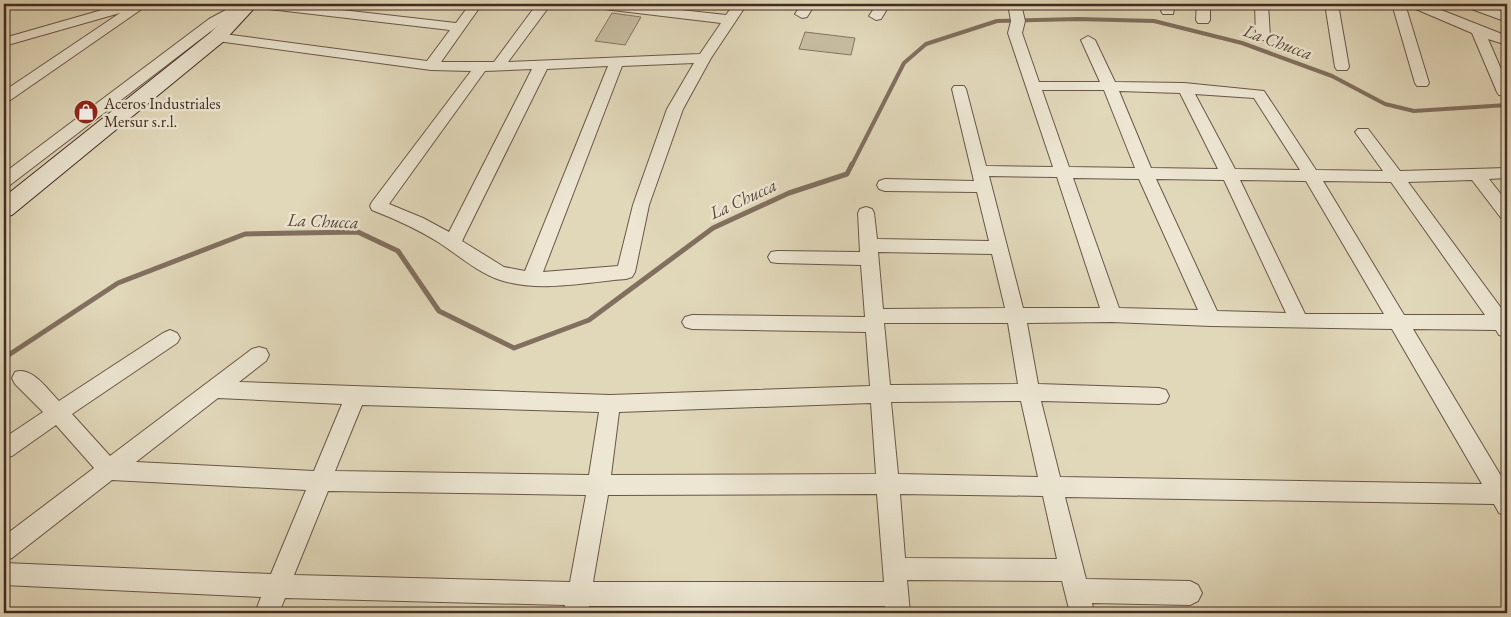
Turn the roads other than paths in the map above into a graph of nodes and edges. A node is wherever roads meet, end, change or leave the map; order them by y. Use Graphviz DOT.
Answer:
graph roads {
  1 [pos="140,4"];
  2 [pos="248,4"];
  3 [pos="256,4"];
  4 [pos="476,4"];
  5 [pos="544,4"];
  6 [pos="596,4"];
  7 [pos="740,4"];
  8 [pos="883,4"];
  9 [pos="1014,4"];
  10 [pos="1203,4"];
  11 [pos="1261,4"];
  12 [pos="1331,4"];
  13 [pos="1398,4"];
  14 [pos="1416,4"];
  15 [pos="1471,4"];
  16 [pos="876,16"];
  17 [pos="1507,18"];
  18 [pos="730,20"];
  19 [pos="1203,20"];
  20 [pos="459,27"];
  21 [pos="1478,31"];
  22 [pos="217,37"];
  23 [pos="1263,38"];
  24 [pos="1088,40"];
  25 [pos="1507,41"];
  26 [pos="4,42"];
  27 [pos="704,58"];
  28 [pos="618,61"];
  29 [pos="542,64"];
  30 [pos="431,66"];
  31 [pos="498,66"];
  32 [pos="481,67"];
  33 [pos="1342,67"];
  34 [pos="1422,83"];
  35 [pos="1109,85"];
  36 [pos="1034,86"];
  37 [pos="1184,87"];
  38 [pos="959,89"];
  39 [pos="1504,92"];
  40 [pos="4,98"];
  41 [pos="1364,132"];
  42 [pos="1062,173"];
  43 [pos="1145,173"];
  44 [pos="1507,173"];
  45 [pos="1229,174"];
  46 [pos="1311,175"];
  47 [pos="1477,175"];
  48 [pos="1396,177"];
  49 [pos="982,179"];
  50 [pos="4,181"];
  51 [pos="885,185"];
  52 [pos="4,209"];
  53 [pos="866,213"];
  54 [pos="1507,214"];
  55 [pos="452,242"];
  56 [pos="998,248"];
  57 [pos="869,252"];
  58 [pos="777,257"];
  59 [pos="532,277"];
  60 [pos="1112,315"];
  61 [pos="1016,316"];
  62 [pos="1211,318"];
  63 [pos="874,320"];
  64 [pos="1299,321"];
  65 [pos="1398,321"];
  66 [pos="692,322"];
  67 [pos="1505,326"];
  68 [pos="170,338"];
  69 [pos="259,355"];
  70 [pos="22,378"];
  71 [pos="215,389"];
  72 [pos="1029,392"];
  73 [pos="880,394"];
  74 [pos="355,396"];
  75 [pos="1159,396"];
  76 [pos="610,404"];
  77 [pos="58,413"];
  78 [pos="4,449"];
  79 [pos="108,470"];
  80 [pos="321,481"];
  81 [pos="888,484"];
  82 [pos="599,485"];
  83 [pos="1052,486"];
  84 [pos="1504,500"];
  85 [pos="12,544"];
  86 [pos="4,562"];
  87 [pos="895,569"];
  88 [pos="4,574"];
  89 [pos="278,586"];
  90 [pos="1077,592"];
  91 [pos="1190,592"];
  92 [pos="577,604"];
  93 [pos="898,604"];
  94 [pos="267,613"];
  1 -- 26 [label="street"];
  1 -- 40 [label="street"];
  2 -- 22 [label="main road"];
  2 -- 50 [label="street"];
  3 -- 20 [label="street"];
  4 -- 20 [label="street"];
  5 -- 31 [label="street"];
  6 -- 18 [label="street"];
  7 -- 18 [label="street"];
  8 -- 16 [label="street"];
  9 -- 36 [label="street"];
  10 -- 19 [label="street"];
  11 -- 23 [label="street"];
  12 -- 33 [label="street"];
  13 -- 34 [label="street"];
  14 -- 21 [label="street"];
  15 -- 17 [label="street"];
  18 -- 27 [label="street"];
  20 -- 30 [label="street"];
  21 -- 25 [label="street"];
  21 -- 39 [label="street"];
  22 -- 30 [label="street"];
  22 -- 52 [label="main road"];
  24 -- 35 [label="street"];
  27 -- 28 [label="street"];
  27 -- 59 [label="street"];
  28 -- 29 [label="street"];
  28 -- 59 [label="street"];
  29 -- 31 [label="street"];
  29 -- 55 [label="street"];
  30 -- 32 [label="street"];
  31 -- 32 [label="street"];
  32 -- 55 [label="street"];
  35 -- 36 [label="street"];
  35 -- 37 [label="street"];
  35 -- 43 [label="street"];
  36 -- 42 [label="street"];
  37 -- 45 [label="street"];
  37 -- 46 [label="street"];
  38 -- 49 [label="street"];
  41 -- 48 [label="street"];
  42 -- 43 [label="street"];
  42 -- 49 [label="street"];
  42 -- 60 [label="street"];
  43 -- 45 [label="street"];
  43 -- 62 [label="street"];
  44 -- 47 [label="street"];
  45 -- 46 [label="street"];
  45 -- 64 [label="street"];
  46 -- 48 [label="street"];
  46 -- 65 [label="street"];
  47 -- 48 [label="street"];
  47 -- 54 [label="street"];
  48 -- 67 [label="street"];
  49 -- 51 [label="street"];
  49 -- 56 [label="street"];
  53 -- 57 [label="street"];
  55 -- 59 [label="street"];
  56 -- 57 [label="street"];
  56 -- 61 [label="street"];
  57 -- 58 [label="street"];
  57 -- 63 [label="street"];
  60 -- 61 [label="street"];
  60 -- 62 [label="street"];
  61 -- 63 [label="street"];
  61 -- 72 [label="street"];
  62 -- 64 [label="street"];
  63 -- 66 [label="street"];
  63 -- 73 [label="street"];
  64 -- 65 [label="street"];
  65 -- 67 [label="street"];
  65 -- 84 [label="street"];
  68 -- 77 [label="street"];
  69 -- 71 [label="street"];
  70 -- 77 [label="street"];
  71 -- 74 [label="street"];
  71 -- 79 [label="street"];
  72 -- 73 [label="street"];
  72 -- 75 [label="street"];
  72 -- 83 [label="street"];
  73 -- 76 [label="street"];
  73 -- 81 [label="street"];
  74 -- 76 [label="street"];
  74 -- 80 [label="street"];
  76 -- 82 [label="street"];
  77 -- 78 [label="street"];
  77 -- 79 [label="street"];
  79 -- 80 [label="street"];
  79 -- 85 [label="street"];
  80 -- 82 [label="street"];
  80 -- 89 [label="street"];
  81 -- 82 [label="street"];
  81 -- 83 [label="street"];
  81 -- 87 [label="street"];
  82 -- 92 [label="street"];
  83 -- 84 [label="street"];
  83 -- 90 [label="street"];
  85 -- 86 [label="street"];
  87 -- 90 [label="street"];
  87 -- 93 [label="street"];
  88 -- 89 [label="street"];
  89 -- 92 [label="street"];
  89 -- 94 [label="street"];
  90 -- 91 [label="street"];
  92 -- 93 [label="street"];
}
